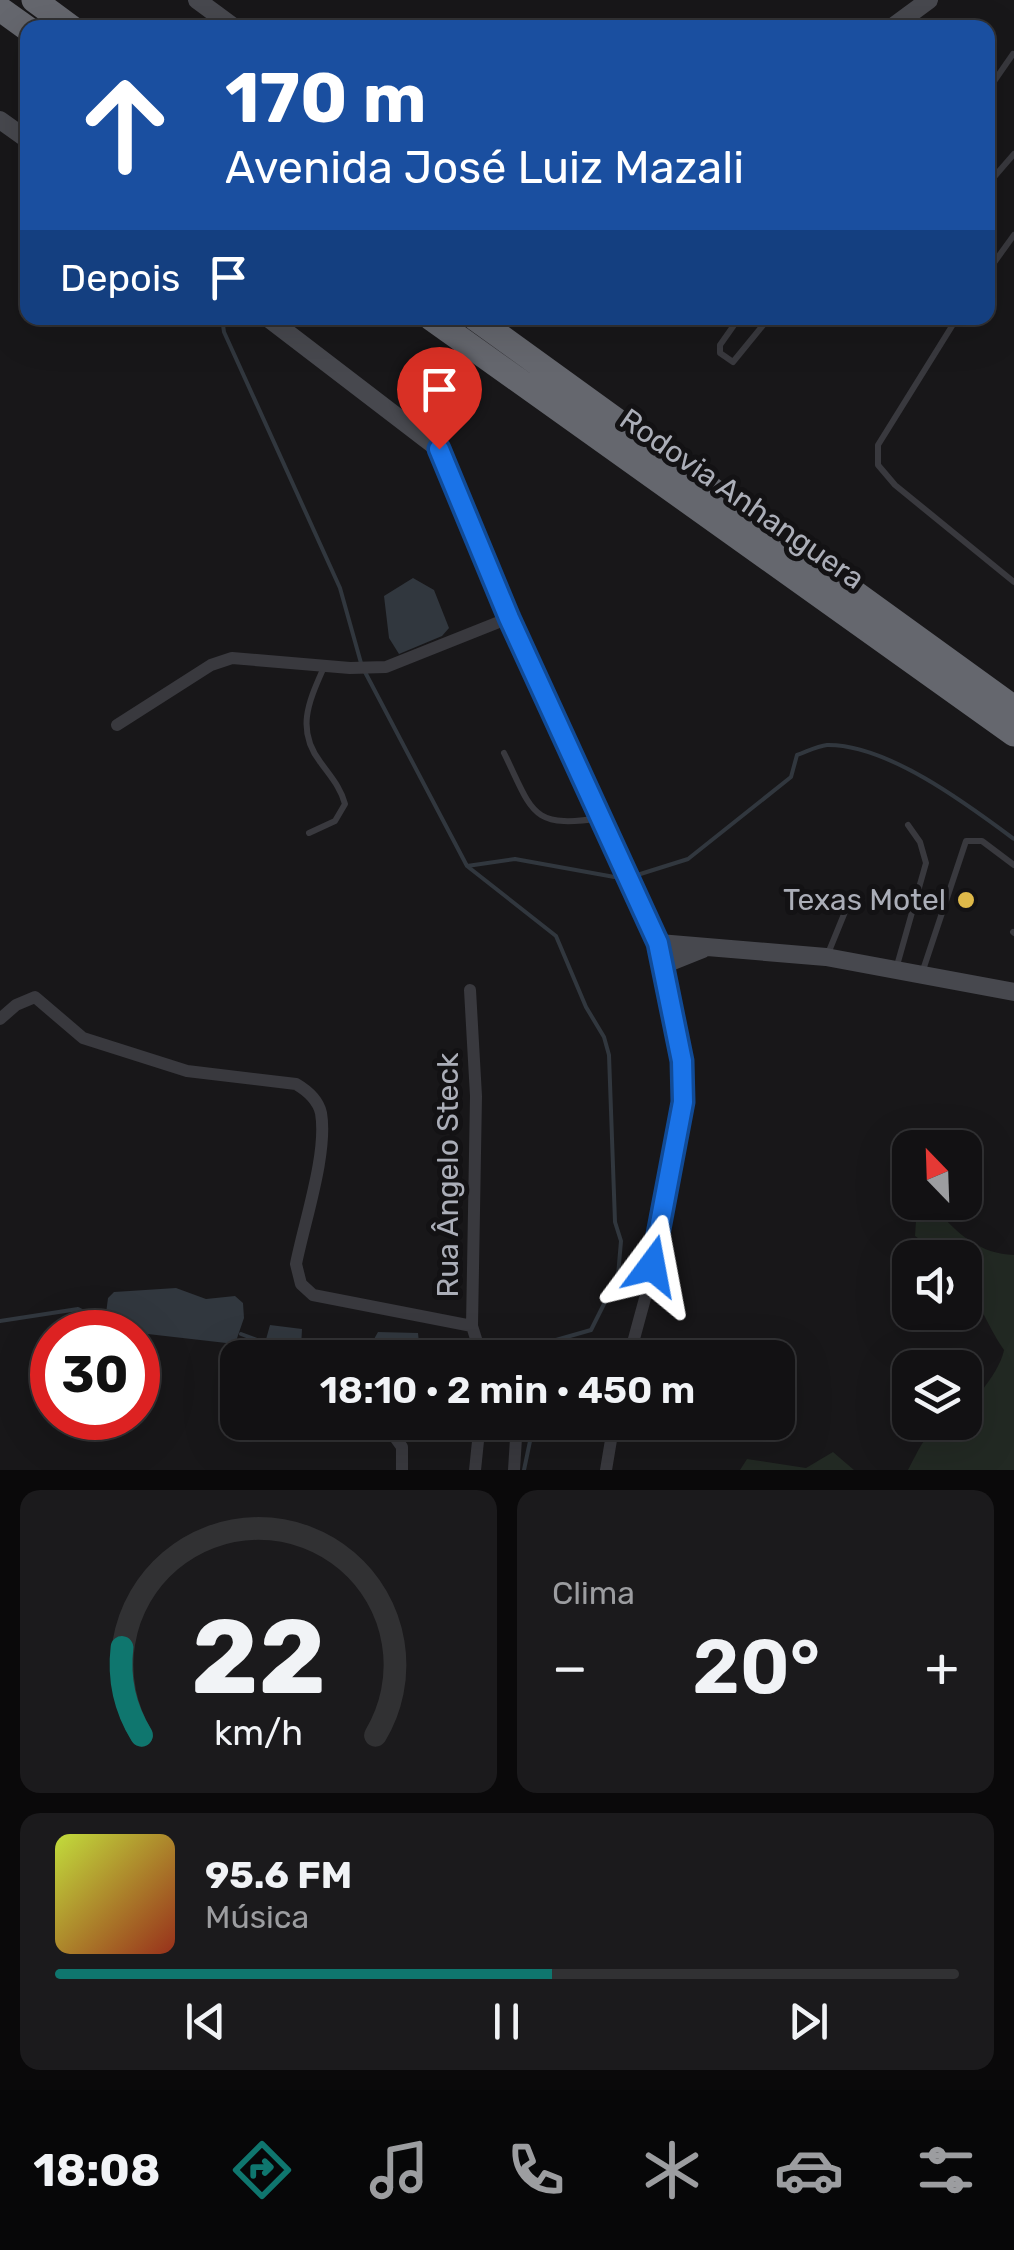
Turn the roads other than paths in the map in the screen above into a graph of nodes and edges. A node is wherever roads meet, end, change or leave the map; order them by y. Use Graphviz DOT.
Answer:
graph roads {
  1 [pos="34,0"];
  2 [pos="196,0"];
  3 [pos="929,0"];
  4 [pos="61,20"];
  5 [pos="224,20"];
  6 [pos="902,20"];
  7 [pos="1013,54"];
  8 [pos="995,80"];
  9 [pos="1014,154"];
  10 [pos="995,176"];
  11 [pos="1014,235"];
  12 [pos="995,261"];
  13 [pos="277,325"];
  14 [pos="441,325"];
  15 [pos="485,325"];
  16 [pos="497,325"];
  17 [pos="733,325"];
  18 [pos="764,325"];
  19 [pos="952,325"];
  20 [pos="545,367"];
  21 [pos="1014,582"];
  22 [pos="509,618"];
  23 [pos="325,666"];
  24 [pos="1014,708"];
  25 [pos="117,725"];
  26 [pos="1014,734"];
  27 [pos="504,753"];
  28 [pos="602,817"];
  29 [pos="908,826"];
  30 [pos="310,833"];
  31 [pos="1014,865"];
  32 [pos="849,902"];
  33 [pos="658,943"];
  34 [pos="703,948"];
  35 [pos="826,957"];
  36 [pos="664,965"];
  37 [pos="896,970"];
  38 [pos="921,975"];
  39 [pos="470,990"];
  40 [pos="1014,992"];
  41 [pos="0,1019"];
  42 [pos="472,1326"];
  43 [pos="476,1340"];
  44 [pos="634,1340"];
  45 [pos="397,1440"];
  46 [pos="478,1440"];
  47 [pos="516,1440"];
  48 [pos="611,1440"];
  49 [pos="402,1470"];
  50 [pos="474,1470"];
  51 [pos="514,1470"];
  52 [pos="606,1470"];
  1 -- 4 [label="highway"];
  2 -- 5 [label="main road"];
  3 -- 6 [label="main road"];
  7 -- 8 [label="lane"];
  9 -- 10 [label="lane"];
  11 -- 12 [label="lane"];
  13 -- 22 [label="main road"];
  14 -- 26 [label="highway, Rodovia Anhanguera"];
  15 -- 20 [label="highway, Rodovia Anhanguera"];
  16 -- 20 [label="highway"];
  17 -- 18 [label="lane"];
  19 -- 21 [label="lane"];
  20 -- 24 [label="highway, Rodovia Anhanguera"];
  22 -- 23 [label="street"];
  22 -- 28 [label="main road"];
  23 -- 25 [label="street"];
  23 -- 30 [label="lane"];
  27 -- 28 [label="lane"];
  28 -- 33 [label="main road"];
  29 -- 37 [label="lane"];
  31 -- 38 [label="lane"];
  32 -- 35 [label="lane"];
  33 -- 34 [label="main road"];
  33 -- 36 [label="main road"];
  34 -- 35 [label="main road"];
  34 -- 36 [label="main road"];
  35 -- 37 [label="main road"];
  36 -- 44 [label="street"];
  37 -- 38 [label="main road"];
  38 -- 40 [label="main road"];
  39 -- 42 [label="street, Rua Ângelo Steck"];
  41 -- 42 [label="street"];
  42 -- 43 [label="street, Rua Ângelo Steck"];
  45 -- 49 [label="street"];
  46 -- 50 [label="street"];
  47 -- 51 [label="street"];
  48 -- 52 [label="street"];
}
